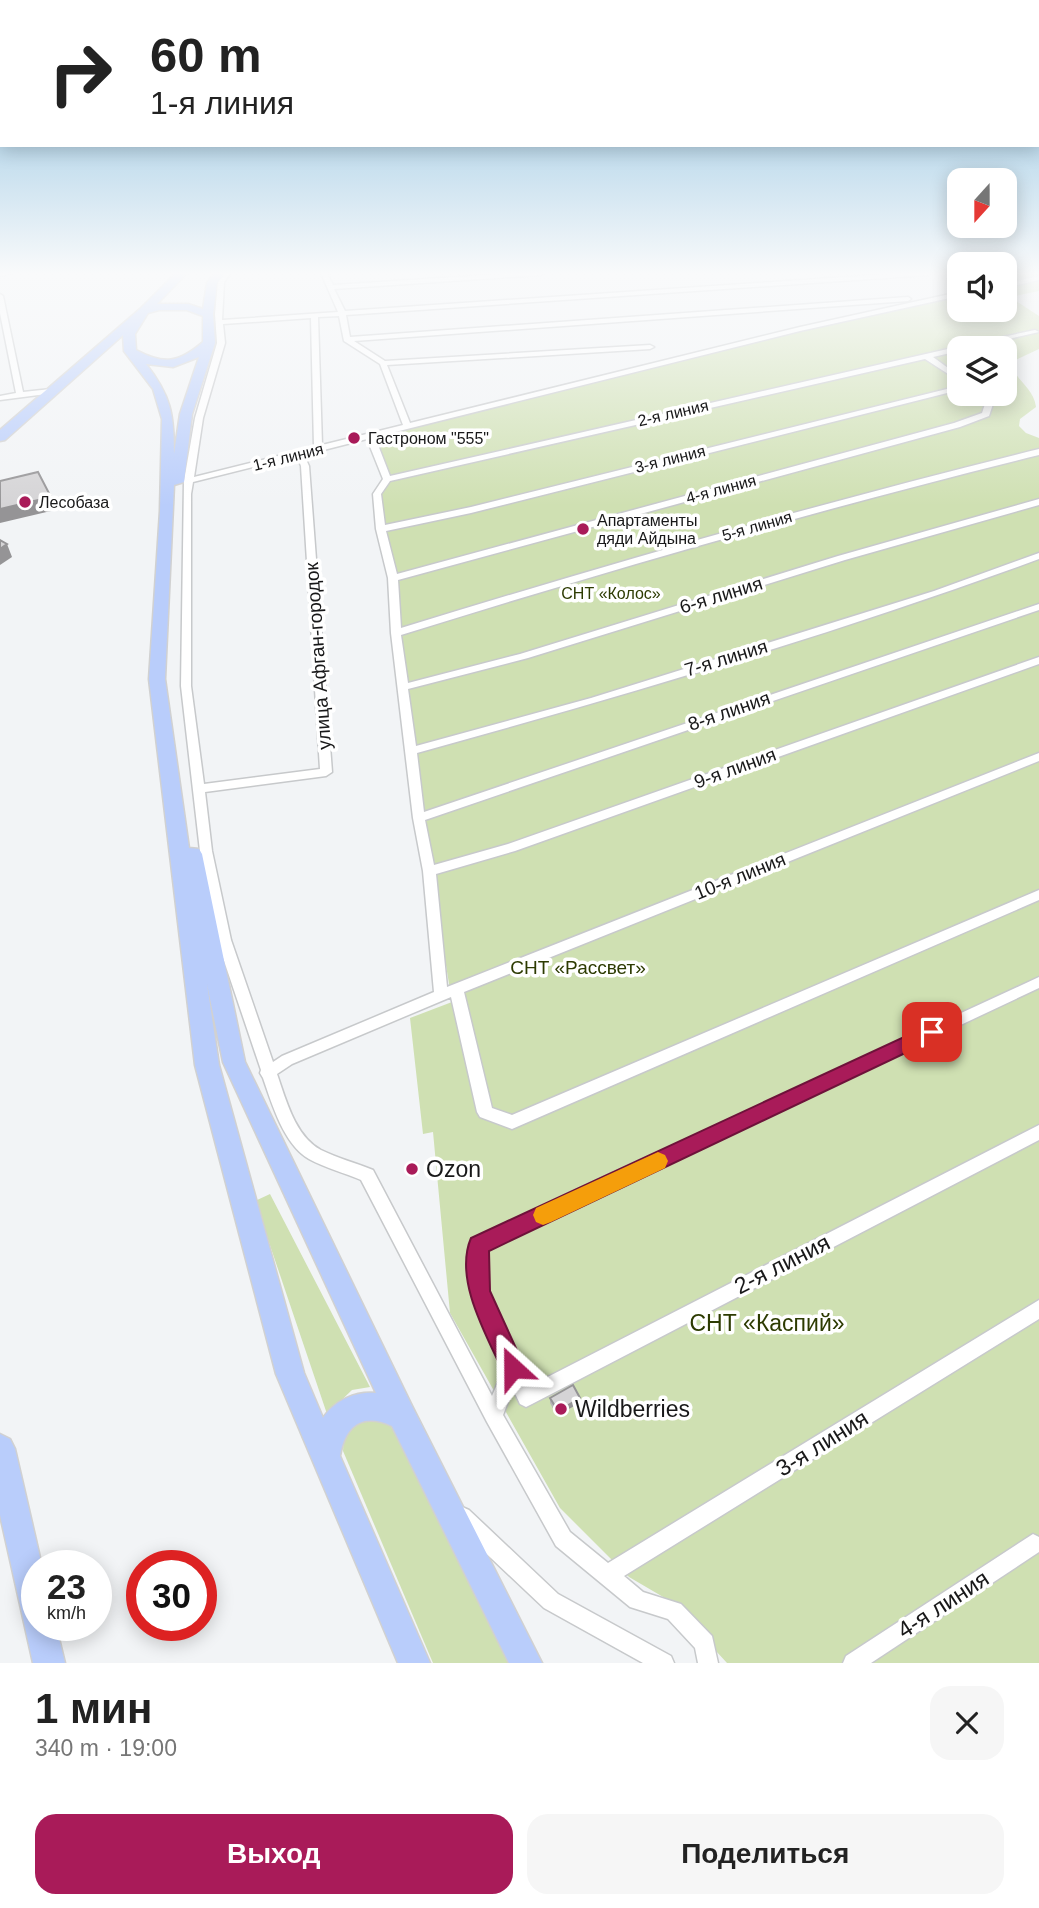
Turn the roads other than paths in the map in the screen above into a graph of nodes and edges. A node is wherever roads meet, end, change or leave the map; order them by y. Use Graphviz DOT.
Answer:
graph roads {
  1 [pos="11,351"];
  2 [pos="100,351"];
  3 [pos="107,351"];
  4 [pos="126,351"];
  5 [pos="130,351"];
  6 [pos="198,351"];
  7 [pos="208,351"];
  8 [pos="219,351"];
  9 [pos="315,351"];
  10 [pos="364,351"];
  11 [pos="590,351"];
  12 [pos="712,351"];
  13 [pos="947,351"];
  14 [pos="926,356"];
  15 [pos="90,359"];
  16 [pos="383,363"];
  17 [pos="947,371"];
  18 [pos="51,391"];
  19 [pos="947,391"];
  20 [pos="20,395"];
  21 [pos="0,398"];
  22 [pos="988,406"];
  23 [pos="407,426"];
  24 [pos="370,435"];
  25 [pos="0,437"];
  26 [pos="318,449"];
  27 [pos="1039,452"];
  28 [pos="300,454"];
  29 [pos="387,479"];
  30 [pos="188,481"];
  31 [pos="1039,502"];
  32 [pos="381,529"];
  33 [pos="1039,556"];
  34 [pos="393,578"];
  35 [pos="1039,607"];
  36 [pos="396,633"];
  37 [pos="1039,660"];
  38 [pos="403,687"];
  39 [pos="411,751"];
  40 [pos="1039,757"];
  41 [pos="199,789"];
  42 [pos="419,818"];
  43 [pos="429,871"];
  44 [pos="1039,895"];
  45 [pos="1039,982"];
  46 [pos="456,989"];
  47 [pos="441,995"];
  48 [pos="267,1073"];
  49 [pos="1039,1132"];
  50 [pos="1039,1309"];
  51 [pos="513,1368"];
  52 [pos="402,1416"];
  53 [pos="494,1416"];
  54 [pos="0,1449"];
  55 [pos="325,1459"];
  56 [pos="444,1500"];
  57 [pos="1033,1544"];
  58 [pos="23,1550"];
  59 [pos="606,1576"];
  60 [pos="397,1618"];
  61 [pos="44,1641"];
  62 [pos="49,1663"];
  63 [pos="400,1663"];
  64 [pos="414,1663"];
  65 [pos="526,1663"];
  66 [pos="664,1663"];
  67 [pos="708,1663"];
  68 [pos="853,1663"];
  1 -- 20 [label="street"];
  2 -- 15 [label="main road"];
  3 -- 15 [label="main road"];
  4 -- 5 [label="main road"];
  5 -- 6 [label="main road"];
  5 -- 55 [label="main road"];
  7 -- 52 [label="main road"];
  8 -- 30 [label="street"];
  9 -- 26 [label="street"];
  10 -- 16 [label="street"];
  11 -- 16 [label="street"];
  12 -- 23 [label="street, 1-я линия"];
  13 -- 14 [label="street, 2-я линия"];
  14 -- 17 [label="street"];
  14 -- 29 [label="street, 2-я линия"];
  15 -- 18 [label="main road"];
  16 -- 23 [label="street"];
  18 -- 20 [label="street"];
  18 -- 25 [label="main road"];
  19 -- 32 [label="street, 3-я линия"];
  20 -- 21 [label="street"];
  22 -- 34 [label="street, 4-я линия"];
  23 -- 24 [label="street, 1-я линия"];
  24 -- 26 [label="street, 1-я линия"];
  24 -- 29 [label="street"];
  26 -- 28 [label="street, 1-я линия"];
  27 -- 36 [label="street, 5-я линия"];
  28 -- 30 [label="street, 1-я линия"];
  28 -- 41 [label="street, улица Афган-городок"];
  29 -- 32 [label="street"];
  30 -- 41 [label="street"];
  31 -- 38 [label="street, 6-я линия"];
  32 -- 34 [label="street"];
  33 -- 39 [label="street, 7-я линия"];
  34 -- 36 [label="street"];
  35 -- 42 [label="street, 8-я линия"];
  36 -- 38 [label="street"];
  37 -- 43 [label="street, 9-я линия"];
  38 -- 39 [label="street"];
  39 -- 42 [label="street"];
  40 -- 46 [label="street, 10-я линия"];
  41 -- 48 [label="street"];
  42 -- 43 [label="street"];
  43 -- 47 [label="street"];
  44 -- 46 [label="street"];
  45 -- 51 [label="street"];
  46 -- 47 [label="street, 10-я линия"];
  47 -- 48 [label="street, 10-я линия"];
  48 -- 53 [label="street"];
  49 -- 51 [label="street, 2-я линия"];
  50 -- 59 [label="street, 3-я линия"];
  51 -- 53 [label="street"];
  52 -- 55 [label="main road"];
  52 -- 56 [label="main road"];
  53 -- 59 [label="street"];
  54 -- 58 [label="main road"];
  55 -- 60 [label="main road"];
  56 -- 65 [label="main road"];
  56 -- 66 [label="street"];
  57 -- 68 [label="street, 4-я линия"];
  59 -- 67 [label="street"];
  60 -- 63 [label="main road"];
  60 -- 64 [label="main road"];
  61 -- 62 [label="main road"];
}
